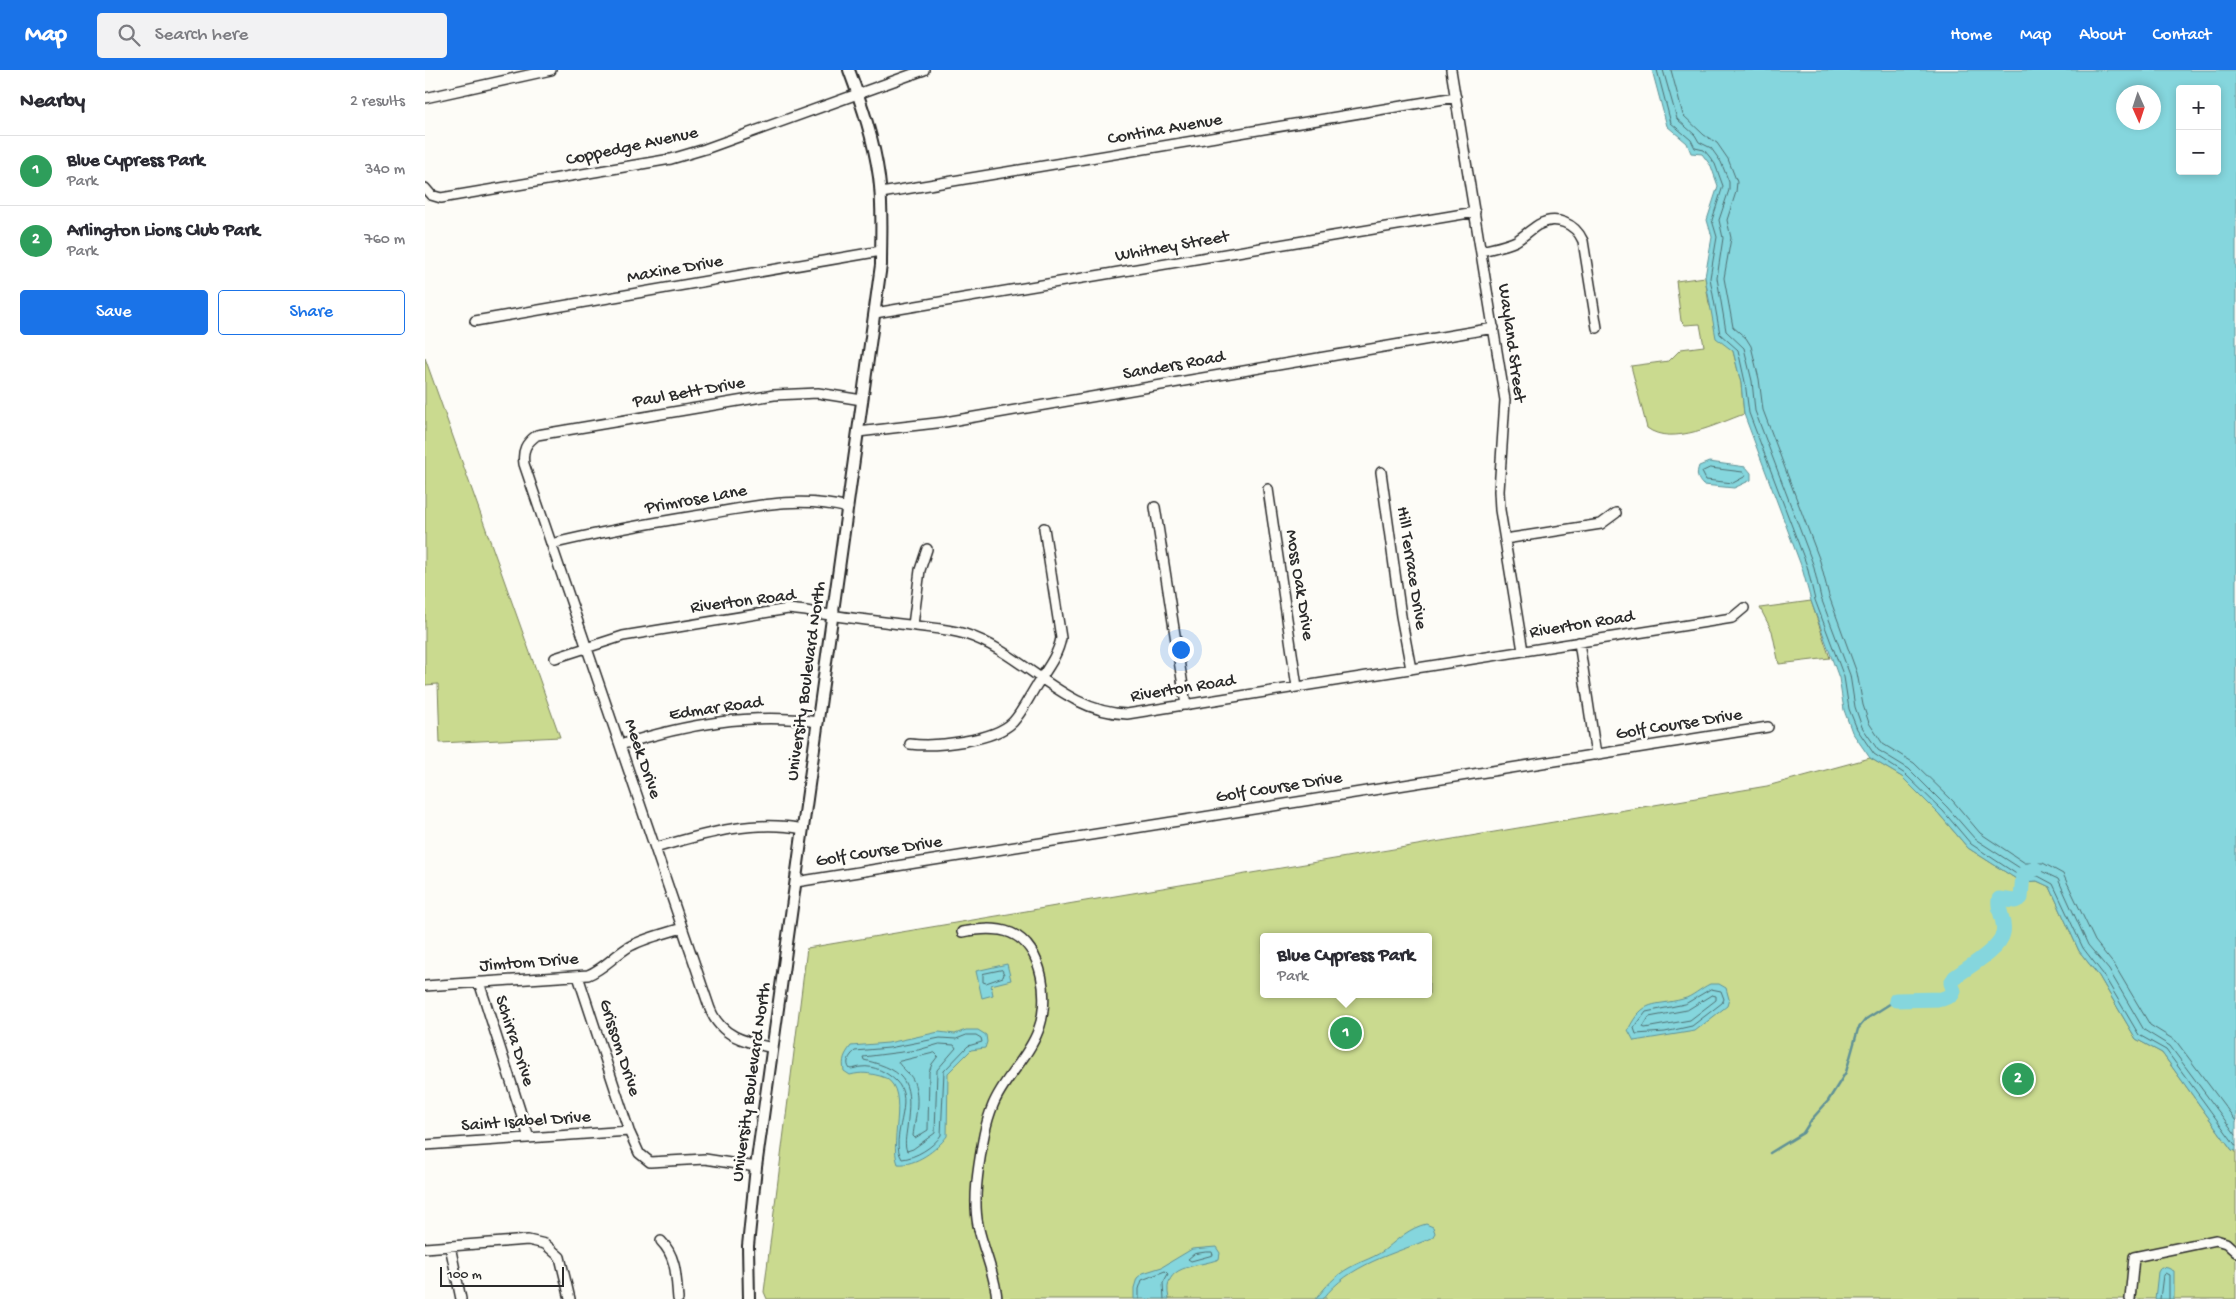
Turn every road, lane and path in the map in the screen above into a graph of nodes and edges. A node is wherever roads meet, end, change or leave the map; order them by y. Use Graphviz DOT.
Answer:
graph roads {
  1 [pos="551,70"];
  2 [pos="849,70"];
  3 [pos="924,70"];
  4 [pos="1451,70"];
  5 [pos="858,95"];
  6 [pos="1456,97"];
  7 [pos="425,98"];
  8 [pos="426,190"];
  9 [pos="881,193"];
  10 [pos="1475,212"];
  11 [pos="881,251"];
  12 [pos="1482,251"];
  13 [pos="875,313"];
  14 [pos="475,321"];
  15 [pos="1494,328"];
  16 [pos="1597,328"];
  17 [pos="862,400"];
  18 [pos="858,432"];
  19 [pos="526,445"];
  20 [pos="1381,472"];
  21 [pos="1268,489"];
  22 [pos="1155,506"];
  23 [pos="848,508"];
  24 [pos="1616,513"];
  25 [pos="1044,528"];
  26 [pos="1505,539"];
  27 [pos="551,544"];
  28 [pos="927,548"];
  29 [pos="1744,608"];
  30 [pos="833,615"];
  31 [pos="913,625"];
  32 [pos="1579,642"];
  33 [pos="587,647"];
  34 [pos="1523,651"];
  35 [pos="555,658"];
  36 [pos="1411,669"];
  37 [pos="1041,678"];
  38 [pos="1297,687"];
  39 [pos="1186,705"];
  40 [pos="818,722"];
  41 [pos="1768,727"];
  42 [pos="910,744"];
  43 [pos="620,745"];
  44 [pos="1596,755"];
  45 [pos="803,829"];
  46 [pos="655,848"];
  47 [pos="796,882"];
  48 [pos="682,928"];
  49 [pos="962,932"];
  50 [pos="578,976"];
  51 [pos="479,982"];
  52 [pos="425,986"];
  53 [pos="773,1048"];
  54 [pos="629,1131"];
  55 [pos="529,1138"];
  56 [pos="425,1145"];
  57 [pos="756,1167"];
  58 [pos="661,1241"];
  59 [pos="450,1246"];
  60 [pos="425,1248"];
  61 [pos="2236,1252"];
  62 [pos="461,1299"];
  63 [pos="571,1299"];
  64 [pos="678,1299"];
  65 [pos="749,1299"];
  66 [pos="997,1299"];
  67 [pos="2130,1299"];
  1 -- 7 [label="street"];
  2 -- 5 [label="street, University Boulevard North"];
  3 -- 5 [label="street, Coppedge Avenue"];
  4 -- 6 [label="street, Wayland Street"];
  5 -- 8 [label="street, Coppedge Avenue"];
  5 -- 9 [label="street, University Boulevard North"];
  6 -- 9 [label="street, Contina Avenue"];
  6 -- 10 [label="street, Wayland Street"];
  9 -- 11 [label="street, University Boulevard North"];
  10 -- 12 [label="street, Wayland Street"];
  10 -- 13 [label="street, Whitney Street"];
  11 -- 13 [label="street, University Boulevard North"];
  11 -- 14 [label="street, Maxine Drive"];
  12 -- 15 [label="street, Wayland Street"];
  12 -- 16 [label="street"];
  13 -- 17 [label="street, University Boulevard North"];
  15 -- 18 [label="street, Sanders Road"];
  15 -- 26 [label="street, Wayland Street"];
  17 -- 18 [label="street, University Boulevard North"];
  17 -- 19 [label="street, Paul Bett Drive"];
  18 -- 23 [label="street, University Boulevard North"];
  19 -- 27 [label="street, Meek Drive"];
  20 -- 36 [label="street, Hill Terrace Drive"];
  21 -- 38 [label="street, Moss Oak Drive"];
  22 -- 39 [label="street"];
  23 -- 27 [label="street, Primrose Lane"];
  23 -- 30 [label="street, University Boulevard North"];
  24 -- 26 [label="street"];
  25 -- 37 [label="street"];
  26 -- 34 [label="street, Wayland Street"];
  27 -- 33 [label="street, Meek Drive"];
  28 -- 31 [label="street"];
  29 -- 32 [label="street, Riverton Road"];
  30 -- 31 [label="street, Riverton Road"];
  30 -- 33 [label="street, Riverton Road"];
  30 -- 40 [label="street, University Boulevard North"];
  31 -- 37 [label="street, Riverton Road"];
  32 -- 34 [label="street, Riverton Road"];
  32 -- 44 [label="street"];
  33 -- 35 [label="street, Riverton Road"];
  33 -- 43 [label="street, Meek Drive"];
  34 -- 36 [label="street, Riverton Road"];
  36 -- 38 [label="street, Riverton Road"];
  37 -- 39 [label="street, Riverton Road"];
  37 -- 42 [label="street"];
  38 -- 39 [label="street, Riverton Road"];
  40 -- 43 [label="street, Edmar Road"];
  40 -- 45 [label="street, University Boulevard North"];
  41 -- 44 [label="street, Golf Course Drive"];
  43 -- 46 [label="street, Meek Drive"];
  44 -- 47 [label="street, Golf Course Drive"];
  45 -- 46 [label="street"];
  45 -- 47 [label="street, University Boulevard North"];
  46 -- 48 [label="street, Meek Drive"];
  47 -- 53 [label="street, University Boulevard North"];
  48 -- 50 [label="street, Jimtom Drive"];
  48 -- 53 [label="street, Meek Drive"];
  49 -- 66 [label="street"];
  50 -- 51 [label="street, Jimtom Drive"];
  50 -- 54 [label="street, Grissom Drive"];
  51 -- 52 [label="street, Jimtom Drive"];
  51 -- 55 [label="street, Schirra Drive"];
  53 -- 57 [label="street, University Boulevard North"];
  54 -- 55 [label="street, Saint Isabel Drive"];
  54 -- 57 [label="street, Grissom Drive"];
  55 -- 56 [label="street, Saint Isabel Drive"];
  57 -- 65 [label="street, University Boulevard North"];
  58 -- 64 [label="street"];
  59 -- 60 [label="street"];
  59 -- 62 [label="street"];
  59 -- 63 [label="street"];
  61 -- 67 [label="street"];
}
